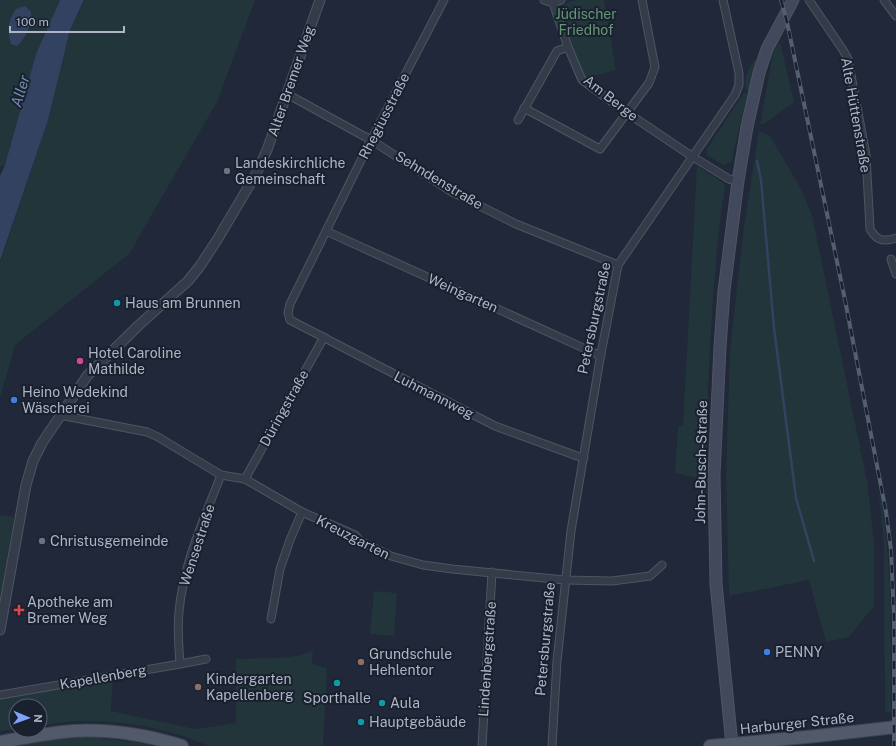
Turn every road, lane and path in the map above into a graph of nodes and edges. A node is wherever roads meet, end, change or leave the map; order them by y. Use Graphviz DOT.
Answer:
graph roads {
  1 [pos="320,0"];
  2 [pos="444,0"];
  3 [pos="544,0"];
  4 [pos="561,0"];
  5 [pos="642,0"];
  6 [pos="723,0"];
  7 [pos="793,0"];
  8 [pos="809,0"];
  9 [pos="884,0"];
  10 [pos="553,3"];
  11 [pos="896,15"];
  12 [pos="568,48"];
  13 [pos="287,94"];
  14 [pos="524,108"];
  15 [pos="626,112"];
  16 [pos="518,120"];
  17 [pos="371,140"];
  18 [pos="693,157"];
  19 [pos="738,181"];
  20 [pos="326,231"];
  21 [pos="896,238"];
  22 [pos="891,259"];
  23 [pos="618,265"];
  24 [pos="896,274"];
  25 [pos="290,320"];
  26 [pos="324,337"];
  27 [pos="600,356"];
  28 [pos="60,415"];
  29 [pos="584,458"];
  30 [pos="221,475"];
  31 [pos="245,479"];
  32 [pos="302,512"];
  33 [pos="662,565"];
  34 [pos="492,572"];
  35 [pos="565,580"];
  36 [pos="271,619"];
  37 [pos="0,630"];
  38 [pos="206,659"];
  39 [pos="180,664"];
  40 [pos="0,694"];
  41 [pos="892,727"];
  42 [pos="0,742"];
  43 [pos="732,745"];
  44 [pos="182,746"];
  45 [pos="482,746"];
  46 [pos="552,746"];
  47 [pos="710,746"];
  1 -- 13 [label="street, Alter Bremer Weg"];
  2 -- 17 [label="street, Rhegiusstraße"];
  3 -- 10 [label="street"];
  4 -- 10 [label="street"];
  5 -- 15 [label="street"];
  6 -- 18 [label="street, Petersburgstraße"];
  7 -- 19 [label="main road"];
  8 -- 21 [label="street, Alte Hüttenstraße"];
  9 -- 11 [label="street"];
  10 -- 12 [label="street, Am Berge"];
  12 -- 14 [label="street"];
  12 -- 15 [label="street, Am Berge"];
  13 -- 17 [label="street, Sehndenstraße"];
  13 -- 28 [label="street, Alter Bremer Weg"];
  14 -- 15 [label="street"];
  14 -- 16 [label="street"];
  15 -- 18 [label="street, Am Berge"];
  17 -- 20 [label="street, Rhegiusstraße"];
  17 -- 23 [label="street, Sehndenstraße"];
  18 -- 19 [label="street"];
  18 -- 23 [label="street, Petersburgstraße"];
  19 -- 43 [label="main road, John-Busch-Straße"];
  20 -- 25 [label="street, Rhegiusstraße"];
  20 -- 27 [label="street, Weingarten"];
  22 -- 24 [label="street"];
  23 -- 27 [label="street, Petersburgstraße"];
  25 -- 26 [label="street, Luhmannweg"];
  26 -- 29 [label="street, Luhmannweg"];
  26 -- 31 [label="street, Düringstraße"];
  27 -- 29 [label="street, Petersburgstraße"];
  28 -- 30 [label="street, Kreuzgarten"];
  28 -- 37 [label="street, Alter Bremer Weg"];
  29 -- 35 [label="street, Petersburgstraße"];
  30 -- 31 [label="street, Kreuzgarten"];
  30 -- 39 [label="street, Wensestraße"];
  31 -- 32 [label="street, Kreuzgarten"];
  32 -- 34 [label="street, Kreuzgarten"];
  32 -- 36 [label="street"];
  33 -- 35 [label="street, Kreuzgarten"];
  34 -- 35 [label="street, Kreuzgarten"];
  34 -- 45 [label="street, Lindenbergstraße"];
  35 -- 46 [label="street, Petersburgstraße"];
  38 -- 39 [label="street, Kapellenberg"];
  39 -- 40 [label="street, Kapellenberg"];
  41 -- 43 [label="main road, Harburger Straße"];
  42 -- 44 [label="main road"];
  43 -- 47 [label="main road, Harburger Straße"];
}
